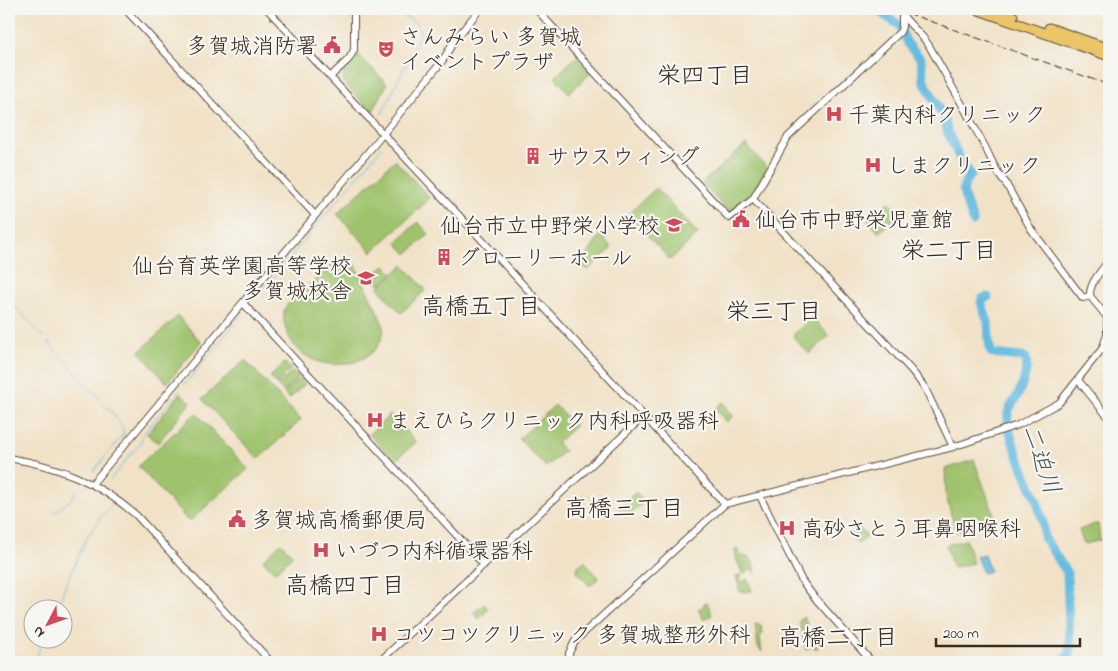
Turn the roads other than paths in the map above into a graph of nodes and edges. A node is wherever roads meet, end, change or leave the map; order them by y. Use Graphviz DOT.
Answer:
graph roads {
  1 [pos="125,9"];
  2 [pos="267,9"];
  3 [pos="354,9"];
  4 [pos="480,9"];
  5 [pos="536,9"];
  6 [pos="898,9"];
  7 [pos="976,9"];
  8 [pos="994,9"];
  9 [pos="902,17"];
  10 [pos="1109,49"];
  11 [pos="1109,56"];
  12 [pos="330,77"];
  13 [pos="383,134"];
  14 [pos="753,199"];
  15 [pos="315,215"];
  16 [pos="1109,260"];
  17 [pos="1090,296"];
  18 [pos="243,303"];
  19 [pos="1078,380"];
  20 [pos="644,416"];
  21 [pos="1109,418"];
  22 [pos="954,447"];
  23 [pos="9,458"];
  24 [pos="92,484"];
  25 [pos="760,496"];
  26 [pos="725,504"];
  27 [pos="484,565"];
  28 [pos="271,662"];
  29 [pos="379,662"];
  30 [pos="569,662"];
  31 [pos="872,662"];
  1 -- 15 [label="street"];
  2 -- 12 [label="street"];
  3 -- 12 [label="street"];
  4 -- 13 [label="street"];
  5 -- 14 [label="street"];
  6 -- 9 [label="street"];
  7 -- 11 [label="highway"];
  8 -- 10 [label="highway"];
  9 -- 14 [label="street"];
  9 -- 17 [label="street"];
  12 -- 13 [label="street"];
  13 -- 15 [label="street"];
  13 -- 20 [label="street"];
  14 -- 22 [label="street"];
  15 -- 18 [label="street"];
  16 -- 17 [label="street"];
  17 -- 19 [label="street"];
  18 -- 24 [label="street"];
  18 -- 27 [label="street"];
  19 -- 21 [label="street"];
  19 -- 22 [label="street"];
  20 -- 26 [label="street"];
  20 -- 27 [label="street"];
  22 -- 25 [label="street"];
  23 -- 24 [label="street"];
  24 -- 28 [label="street"];
  25 -- 26 [label="street"];
  25 -- 31 [label="street"];
  26 -- 30 [label="street"];
  27 -- 29 [label="street"];
}
